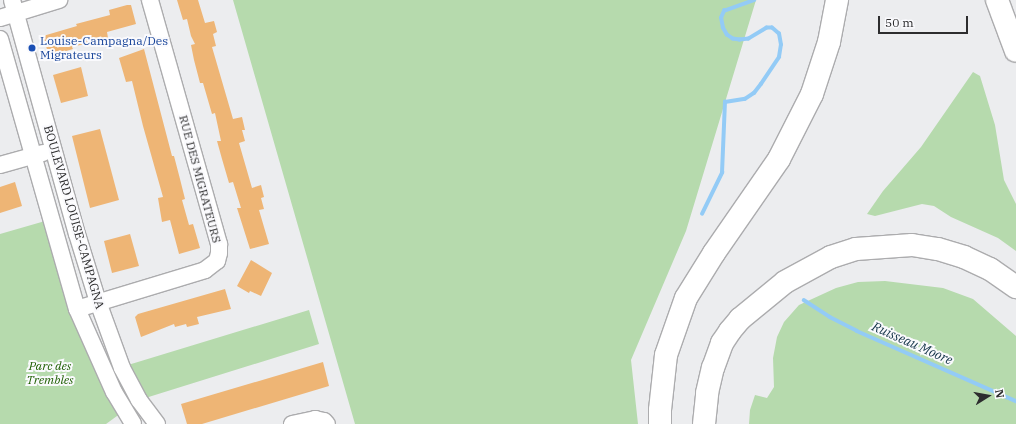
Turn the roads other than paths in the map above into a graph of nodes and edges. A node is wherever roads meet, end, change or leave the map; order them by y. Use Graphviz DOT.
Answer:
graph roads {
  1 [pos="59,0"];
  2 [pos="150,0"];
  3 [pos="837,0"];
  4 [pos="997,0"];
  5 [pos="14,6"];
  6 [pos="0,18"];
  7 [pos="0,39"];
  8 [pos="1016,51"];
  9 [pos="53,150"];
  10 [pos="34,156"];
  11 [pos="0,165"];
  12 [pos="1016,286"];
  13 [pos="98,302"];
  14 [pos="76,309"];
  15 [pos="133,424"];
  16 [pos="157,424"];
  17 [pos="292,424"];
  18 [pos="328,424"];
  19 [pos="660,424"];
  20 [pos="704,424"];
  1 -- 5 [label="street"];
  2 -- 13 [label="street, RUE DES MIGRATEURS"];
  3 -- 19 [label="highway"];
  4 -- 8 [label="highway"];
  5 -- 6 [label="street"];
  5 -- 9 [label="street, BOULEVARD LOUISE-CAMPAGNA"];
  7 -- 10 [label="street, BOULEVARD LOUISE-CAMPAGNA"];
  9 -- 10 [label="street"];
  9 -- 13 [label="street, BOULEVARD LOUISE-CAMPAGNA"];
  10 -- 11 [label="street"];
  10 -- 14 [label="street, BOULEVARD LOUISE-CAMPAGNA"];
  12 -- 20 [label="highway"];
  13 -- 14 [label="street, RUE DES MIGRATEURS"];
  13 -- 16 [label="street, BOULEVARD LOUISE-CAMPAGNA"];
  14 -- 15 [label="street, BOULEVARD LOUISE-CAMPAGNA"];
  17 -- 18 [label="street"];
}
